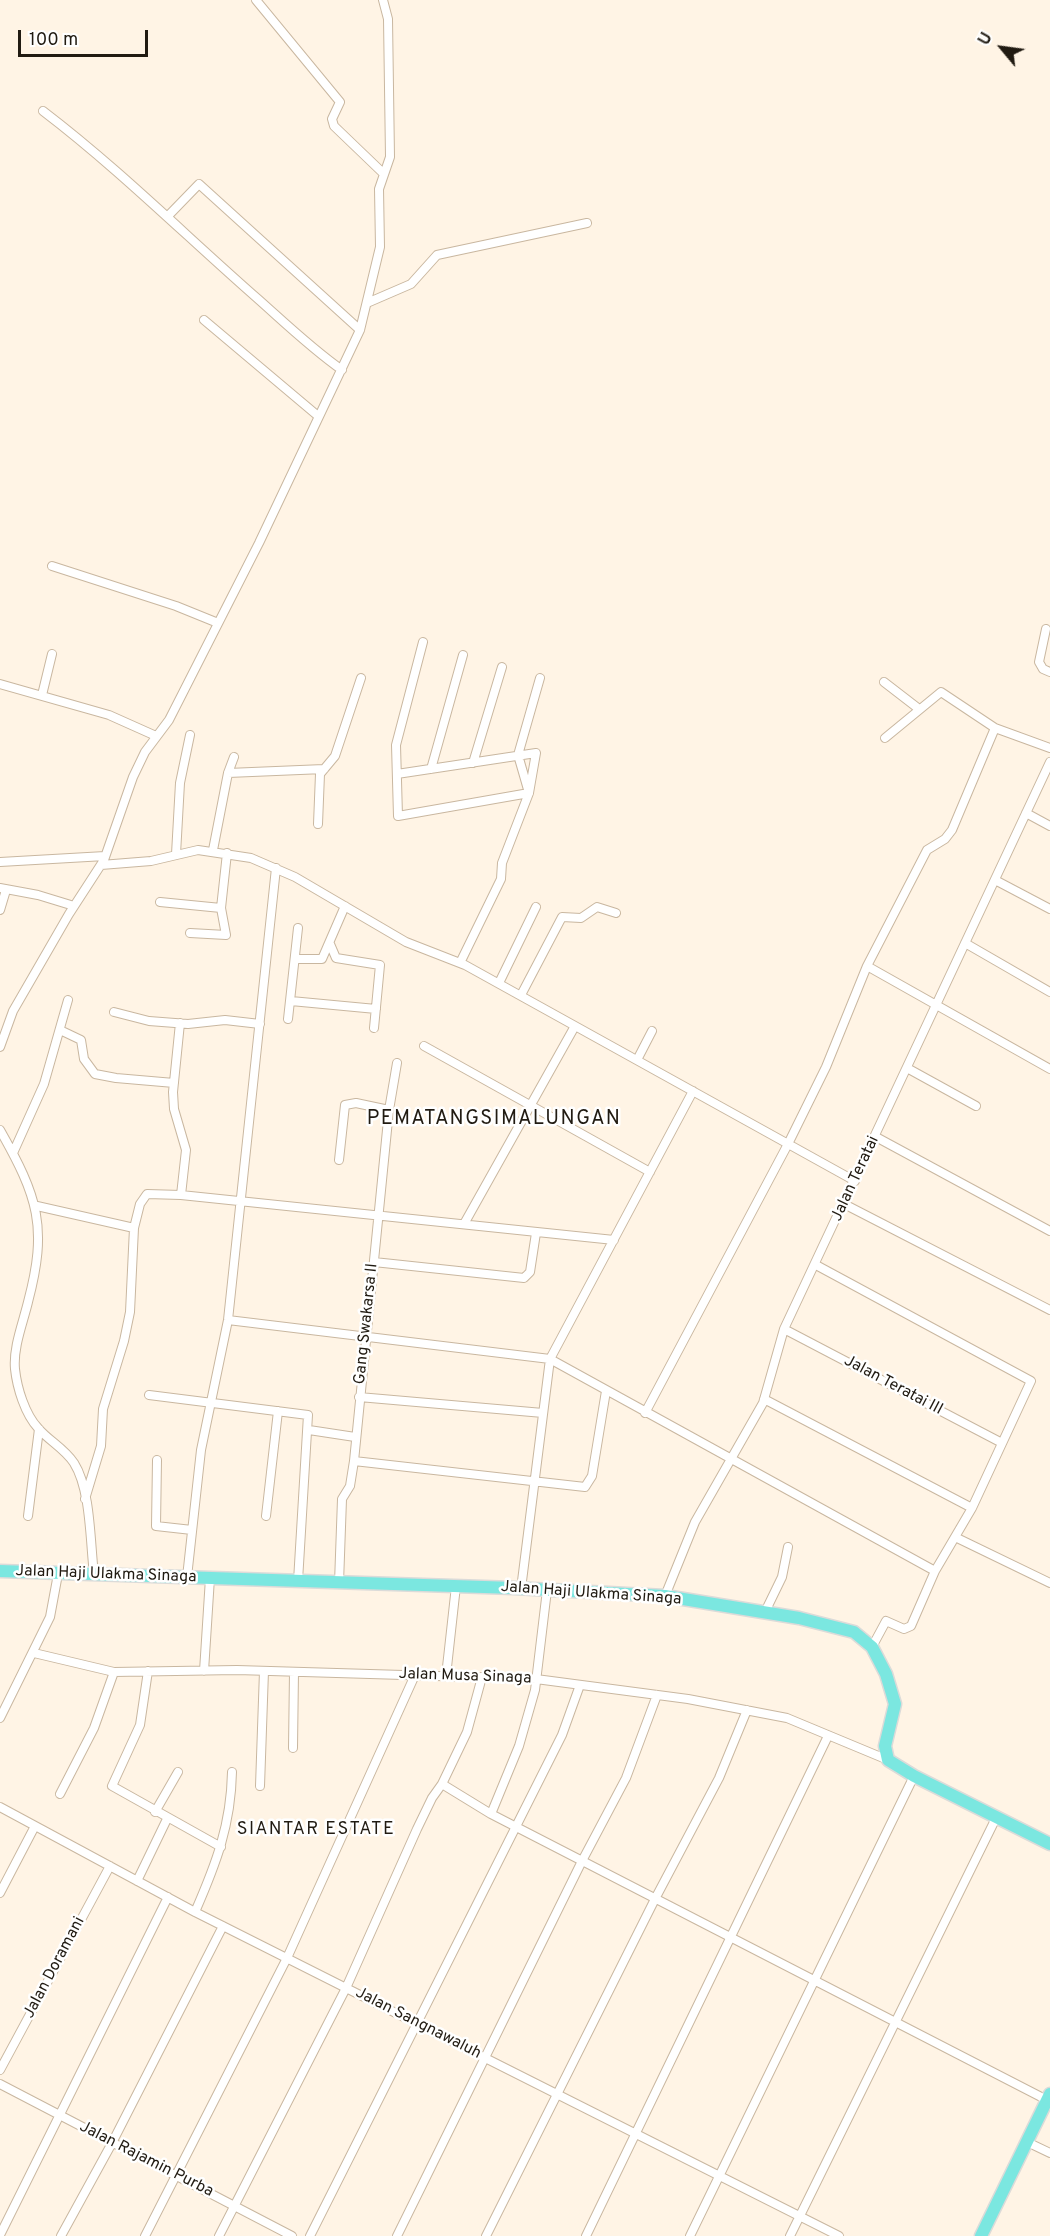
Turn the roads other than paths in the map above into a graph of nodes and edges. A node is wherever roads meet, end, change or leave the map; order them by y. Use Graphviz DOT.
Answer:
graph roads {
  1 [pos="256,0"];
  2 [pos="383,0"];
  3 [pos="43,111"];
  4 [pos="384,174"];
  5 [pos="167,217"];
  6 [pos="587,223"];
  7 [pos="368,303"];
  8 [pos="204,320"];
  9 [pos="360,330"];
  10 [pos="342,370"];
  11 [pos="318,416"];
  12 [pos="52,566"];
  13 [pos="218,623"];
  14 [pos="1046,629"];
  15 [pos="423,642"];
  16 [pos="52,654"];
  17 [pos="463,655"];
  18 [pos="502,667"];
  19 [pos="1050,672"];
  20 [pos="361,678"];
  21 [pos="540,678"];
  22 [pos="884,682"];
  23 [pos="0,684"];
  24 [pos="42,695"];
  25 [pos="918,709"];
  26 [pos="995,728"];
  27 [pos="190,735"];
  28 [pos="156,736"];
  29 [pos="885,738"];
  30 [pos="1050,748"];
  31 [pos="518,755"];
  32 [pos="234,757"];
  33 [pos="1050,762"];
  34 [pos="473,763"];
  35 [pos="324,769"];
  36 [pos="431,769"];
  37 [pos="228,773"];
  38 [pos="397,774"];
  39 [pos="529,793"];
  40 [pos="1026,813"];
  41 [pos="318,824"];
  42 [pos="1050,826"];
  43 [pos="213,850"];
  44 [pos="227,853"];
  45 [pos="176,854"];
  46 [pos="105,856"];
  47 [pos="0,862"];
  48 [pos="101,865"];
  49 [pos="276,868"];
  50 [pos="995,880"];
  51 [pos="3,889"];
  52 [pos="160,902"];
  53 [pos="74,906"];
  54 [pos="345,906"];
  55 [pos="536,907"];
  56 [pos="221,908"];
  57 [pos="1050,909"];
  58 [pos="0,910"];
  59 [pos="616,913"];
  60 [pos="298,928"];
  61 [pos="190,933"];
  62 [pos="966,943"];
  63 [pos="330,944"];
  64 [pos="296,959"];
  65 [pos="460,963"];
  66 [pos="867,966"];
  67 [pos="499,983"];
  68 [pos="1050,992"];
  69 [pos="521,995"];
  70 [pos="68,1000"];
  71 [pos="291,1000"];
  72 [pos="937,1005"];
  73 [pos="376,1009"];
  74 [pos="114,1012"];
  75 [pos="288,1019"];
  76 [pos="180,1023"];
  77 [pos="260,1024"];
  78 [pos="575,1026"];
  79 [pos="374,1028"];
  80 [pos="60,1030"];
  81 [pos="652,1031"];
  82 [pos="424,1046"];
  83 [pos="0,1047"];
  84 [pos="637,1060"];
  85 [pos="397,1062"];
  86 [pos="907,1068"];
  87 [pos="1050,1069"];
  88 [pos="174,1083"];
  89 [pos="693,1091"];
  90 [pos="531,1105"];
  91 [pos="976,1106"];
  92 [pos="389,1110"];
  93 [pos="0,1130"];
  94 [pos="876,1137"];
  95 [pos="788,1144"];
  96 [pos="0,1147"];
  97 [pos="13,1153"];
  98 [pos="339,1160"];
  99 [pos="650,1172"];
  100 [pos="855,1181"];
  101 [pos="181,1195"];
  102 [pos="241,1201"];
  103 [pos="844,1204"];
  104 [pos="36,1206"];
  105 [pos="378,1216"];
  106 [pos="464,1224"];
  107 [pos="134,1228"];
  108 [pos="1050,1231"];
  109 [pos="536,1233"];
  110 [pos="614,1240"];
  111 [pos="374,1262"];
  112 [pos="816,1265"];
  113 [pos="1050,1310"];
  114 [pos="228,1320"];
  115 [pos="784,1329"];
  116 [pos="366,1335"];
  117 [pos="550,1359"];
  118 [pos="606,1391"];
  119 [pos="149,1395"];
  120 [pos="359,1397"];
  121 [pos="764,1399"];
  122 [pos="210,1401"];
  123 [pos="278,1411"];
  124 [pos="543,1413"];
  125 [pos="645,1413"];
  126 [pos="39,1430"];
  127 [pos="309,1430"];
  128 [pos="355,1437"];
  129 [pos="1002,1443"];
  130 [pos="157,1460"];
  131 [pos="730,1460"];
  132 [pos="354,1461"];
  133 [pos="535,1482"];
  134 [pos="85,1499"];
  135 [pos="972,1509"];
  136 [pos="28,1516"];
  137 [pos="266,1516"];
  138 [pos="192,1530"];
  139 [pos="955,1537"];
  140 [pos="788,1547"];
  141 [pos="0,1571"];
  142 [pos="935,1571"];
  143 [pos="58,1574"];
  144 [pos="94,1574"];
  145 [pos="187,1577"];
  146 [pos="210,1578"];
  147 [pos="298,1581"];
  148 [pos="339,1583"];
  149 [pos="1050,1584"];
  150 [pos="456,1587"];
  151 [pos="521,1589"];
  152 [pos="547,1590"];
  153 [pos="665,1596"];
  154 [pos="765,1612"];
  155 [pos="872,1647"];
  156 [pos="34,1653"];
  157 [pos="148,1671"];
  158 [pos="204,1671"];
  159 [pos="264,1671"];
  160 [pos="114,1672"];
  161 [pos="294,1672"];
  162 [pos="415,1675"];
  163 [pos="446,1676"];
  164 [pos="482,1677"];
  165 [pos="536,1679"];
  166 [pos="580,1685"];
  167 [pos="657,1695"];
  168 [pos="747,1710"];
  169 [pos="0,1718"];
  170 [pos="828,1736"];
  171 [pos="293,1748"];
  172 [pos="888,1760"];
  173 [pos="177,1772"];
  174 [pos="232,1772"];
  175 [pos="914,1776"];
  176 [pos="442,1784"];
  177 [pos="260,1785"];
  178 [pos="60,1794"];
  179 [pos="0,1807"];
  180 [pos="155,1812"];
  181 [pos="491,1814"];
  182 [pos="996,1818"];
  183 [pos="167,1819"];
  184 [pos="35,1826"];
  185 [pos="514,1826"];
  186 [pos="1050,1844"];
  187 [pos="221,1847"];
  188 [pos="582,1861"];
  189 [pos="110,1866"];
  190 [pos="137,1881"];
  191 [pos="0,1893"];
  192 [pos="168,1897"];
  193 [pos="655,1899"];
  194 [pos="195,1912"];
  195 [pos="223,1926"];
  196 [pos="730,1937"];
  197 [pos="287,1958"];
  198 [pos="814,1981"];
  199 [pos="346,1988"];
  200 [pos="895,2022"];
  201 [pos="415,2023"];
  202 [pos="485,2058"];
  203 [pos="0,2070"];
  204 [pos="0,2084"];
  205 [pos="557,2094"];
  206 [pos="1048,2097"];
  207 [pos="61,2116"];
  208 [pos="634,2133"];
  209 [pos="1027,2142"];
  210 [pos="112,2143"];
  211 [pos="1050,2153"];
  212 [pos="175,2175"];
  213 [pos="720,2176"];
  214 [pos="234,2206"];
  215 [pos="800,2216"];
  216 [pos="0,2235"];
  217 [pos="61,2236"];
  218 [pos="145,2236"];
  219 [pos="219,2236"];
  220 [pos="292,2236"];
  221 [pos="310,2236"];
  222 [pos="397,2236"];
  223 [pos="486,2236"];
  224 [pos="586,2236"];
  225 [pos="690,2236"];
  226 [pos="790,2236"];
  227 [pos="839,2236"];
  228 [pos="981,2236"];
  1 -- 4 [label="street"];
  2 -- 4 [label="street"];
  3 -- 5 [label="street"];
  4 -- 7 [label="street"];
  5 -- 9 [label="street"];
  5 -- 10 [label="street"];
  6 -- 7 [label="street"];
  7 -- 9 [label="street"];
  8 -- 11 [label="street"];
  9 -- 10 [label="street"];
  10 -- 11 [label="street"];
  11 -- 13 [label="street"];
  12 -- 13 [label="street"];
  13 -- 28 [label="street"];
  14 -- 19 [label="street"];
  15 -- 38 [label="street"];
  16 -- 24 [label="street"];
  17 -- 36 [label="street"];
  18 -- 34 [label="street"];
  20 -- 35 [label="street"];
  21 -- 31 [label="street"];
  22 -- 25 [label="street"];
  23 -- 24 [label="street"];
  24 -- 28 [label="street"];
  25 -- 26 [label="street"];
  25 -- 29 [label="street"];
  26 -- 30 [label="street"];
  26 -- 66 [label="street"];
  27 -- 45 [label="street"];
  28 -- 46 [label="street"];
  31 -- 34 [label="street"];
  31 -- 39 [label="street"];
  31 -- 39 [label="street"];
  32 -- 37 [label="street"];
  33 -- 40 [label="street, Jalan Teratai"];
  34 -- 36 [label="street"];
  35 -- 37 [label="street"];
  35 -- 41 [label="street"];
  36 -- 38 [label="street"];
  37 -- 43 [label="street"];
  38 -- 39 [label="street"];
  39 -- 65 [label="street"];
  40 -- 42 [label="street"];
  40 -- 50 [label="street, Jalan Teratai"];
  43 -- 44 [label="street"];
  43 -- 45 [label="street"];
  44 -- 49 [label="street"];
  44 -- 56 [label="street"];
  45 -- 48 [label="street"];
  46 -- 47 [label="street"];
  46 -- 48 [label="street"];
  48 -- 53 [label="street"];
  49 -- 54 [label="street"];
  49 -- 77 [label="street"];
  50 -- 57 [label="street"];
  50 -- 62 [label="street, Jalan Teratai"];
  51 -- 53 [label="street"];
  51 -- 58 [label="street"];
  52 -- 56 [label="street"];
  53 -- 83 [label="street"];
  54 -- 63 [label="street"];
  54 -- 65 [label="street"];
  55 -- 67 [label="street"];
  56 -- 61 [label="street"];
  59 -- 69 [label="street"];
  60 -- 64 [label="street"];
  62 -- 68 [label="street"];
  62 -- 72 [label="street, Jalan Teratai"];
  63 -- 64 [label="street"];
  63 -- 73 [label="street"];
  64 -- 71 [label="street"];
  65 -- 67 [label="street"];
  66 -- 72 [label="street"];
  66 -- 95 [label="street"];
  67 -- 69 [label="street"];
  69 -- 78 [label="street"];
  70 -- 80 [label="street"];
  71 -- 73 [label="street"];
  71 -- 75 [label="street"];
  72 -- 86 [label="street, Jalan Teratai"];
  72 -- 87 [label="street"];
  73 -- 79 [label="street"];
  74 -- 76 [label="street"];
  76 -- 77 [label="street"];
  76 -- 88 [label="street"];
  77 -- 102 [label="street"];
  78 -- 84 [label="street"];
  78 -- 90 [label="street"];
  80 -- 88 [label="street"];
  80 -- 97 [label="street"];
  81 -- 84 [label="street"];
  82 -- 90 [label="street"];
  84 -- 89 [label="street"];
  85 -- 92 [label="street, Gang Swakarsa II"];
  86 -- 91 [label="street"];
  86 -- 94 [label="street, Jalan Teratai"];
  88 -- 101 [label="street"];
  89 -- 95 [label="street"];
  89 -- 99 [label="street"];
  90 -- 99 [label="street"];
  90 -- 106 [label="street"];
  92 -- 98 [label="street"];
  92 -- 105 [label="street, Gang Swakarsa II"];
  93 -- 96 [label="street"];
  93 -- 97 [label="street"];
  94 -- 100 [label="street, Jalan Teratai"];
  94 -- 108 [label="street"];
  95 -- 100 [label="street"];
  95 -- 125 [label="street"];
  97 -- 104 [label="street"];
  99 -- 110 [label="street"];
  100 -- 103 [label="street, Jalan Teratai"];
  101 -- 102 [label="street"];
  101 -- 107 [label="street"];
  102 -- 105 [label="street"];
  102 -- 114 [label="street"];
  103 -- 112 [label="street, Jalan Teratai"];
  103 -- 113 [label="street"];
  104 -- 107 [label="street"];
  104 -- 126 [label="street"];
  105 -- 106 [label="street"];
  105 -- 111 [label="street, Gang Swakarsa II"];
  106 -- 109 [label="street"];
  107 -- 134 [label="street"];
  109 -- 110 [label="street"];
  109 -- 111 [label="street"];
  110 -- 117 [label="street"];
  111 -- 116 [label="street, Gang Swakarsa II"];
  112 -- 115 [label="street, Jalan Teratai"];
  112 -- 129 [label="street"];
  114 -- 116 [label="street"];
  114 -- 122 [label="street"];
  115 -- 121 [label="street, Jalan Teratai"];
  115 -- 129 [label="street, Jalan Teratai III"];
  116 -- 117 [label="street"];
  116 -- 120 [label="street, Gang Swakarsa II"];
  117 -- 118 [label="street"];
  117 -- 124 [label="street"];
  118 -- 125 [label="street"];
  118 -- 133 [label="street"];
  119 -- 122 [label="street"];
  120 -- 124 [label="street"];
  120 -- 128 [label="street, Gang Swakarsa II"];
  121 -- 131 [label="street, Jalan Teratai"];
  121 -- 135 [label="street"];
  122 -- 123 [label="street"];
  122 -- 138 [label="street"];
  123 -- 127 [label="street"];
  123 -- 137 [label="street"];
  124 -- 133 [label="street"];
  125 -- 131 [label="street"];
  126 -- 134 [label="street"];
  126 -- 136 [label="street"];
  127 -- 128 [label="street"];
  127 -- 147 [label="street"];
  128 -- 132 [label="street, Gang Swakarsa II"];
  129 -- 135 [label="street"];
  130 -- 138 [label="street"];
  131 -- 142 [label="street"];
  131 -- 153 [label="street, Jalan Teratai"];
  132 -- 133 [label="street"];
  132 -- 148 [label="street, Gang Swakarsa II"];
  133 -- 151 [label="street"];
  134 -- 144 [label="street"];
  135 -- 139 [label="street"];
  138 -- 145 [label="street"];
  139 -- 142 [label="street"];
  139 -- 149 [label="street"];
  140 -- 154 [label="street"];
  141 -- 143 [label="main road, Jalan Haji Ulakma Sinaga"];
  142 -- 155 [label="street"];
  143 -- 144 [label="main road, Jalan Haji Ulakma Sinaga"];
  143 -- 156 [label="street"];
  144 -- 145 [label="main road, Jalan Haji Ulakma Sinaga"];
  145 -- 146 [label="main road, Jalan Haji Ulakma Sinaga"];
  146 -- 147 [label="main road, Jalan Haji Ulakma Sinaga"];
  146 -- 158 [label="street"];
  147 -- 148 [label="main road, Jalan Haji Ulakma Sinaga"];
  148 -- 150 [label="main road, Jalan Haji Ulakma Sinaga"];
  150 -- 151 [label="main road, Jalan Haji Ulakma Sinaga"];
  150 -- 163 [label="street"];
  151 -- 152 [label="main road, Jalan Haji Ulakma Sinaga"];
  152 -- 153 [label="main road, Jalan Haji Ulakma Sinaga"];
  152 -- 165 [label="street"];
  153 -- 154 [label="main road, Jalan Haji Ulakma Sinaga"];
  154 -- 155 [label="main road, Jalan Haji Ulakma Sinaga"];
  155 -- 172 [label="main road, Jalan Haji Ulakma Sinaga"];
  156 -- 160 [label="street, Jalan Musa Sinaga"];
  156 -- 169 [label="street"];
  157 -- 158 [label="street, Jalan Musa Sinaga"];
  157 -- 160 [label="street, Jalan Musa Sinaga"];
  157 -- 180 [label="street"];
  158 -- 159 [label="street, Jalan Musa Sinaga"];
  159 -- 161 [label="street, Jalan Musa Sinaga"];
  159 -- 177 [label="street"];
  160 -- 178 [label="street"];
  161 -- 162 [label="street, Jalan Musa Sinaga"];
  161 -- 171 [label="street"];
  162 -- 163 [label="street, Jalan Musa Sinaga"];
  162 -- 197 [label="street"];
  163 -- 164 [label="street, Jalan Musa Sinaga"];
  164 -- 165 [label="street, Jalan Musa Sinaga"];
  164 -- 176 [label="street"];
  165 -- 166 [label="street, Jalan Musa Sinaga"];
  165 -- 181 [label="street"];
  166 -- 167 [label="street, Jalan Musa Sinaga"];
  166 -- 185 [label="street"];
  167 -- 168 [label="street, Jalan Musa Sinaga"];
  167 -- 188 [label="street"];
  168 -- 170 [label="street, Jalan Musa Sinaga"];
  168 -- 193 [label="street"];
  170 -- 172 [label="street, Jalan Musa Sinaga"];
  170 -- 196 [label="street"];
  172 -- 175 [label="main road"];
  173 -- 180 [label="street"];
  174 -- 187 [label="street"];
  175 -- 182 [label="main road"];
  175 -- 198 [label="street"];
  176 -- 181 [label="street"];
  176 -- 199 [label="street"];
  179 -- 184 [label="street, Jalan Sangnawaluh"];
  180 -- 183 [label="street"];
  181 -- 185 [label="street"];
  182 -- 186 [label="main road"];
  182 -- 200 [label="street"];
  183 -- 187 [label="street"];
  183 -- 190 [label="street"];
  184 -- 189 [label="street, Jalan Sangnawaluh"];
  184 -- 191 [label="street"];
  185 -- 188 [label="street"];
  185 -- 201 [label="street"];
  187 -- 194 [label="street"];
  188 -- 193 [label="street"];
  188 -- 202 [label="street"];
  189 -- 190 [label="street, Jalan Sangnawaluh"];
  189 -- 203 [label="street, Jalan Doramani"];
  190 -- 192 [label="street, Jalan Sangnawaluh"];
  192 -- 194 [label="street, Jalan Sangnawaluh"];
  192 -- 207 [label="street"];
  193 -- 196 [label="street"];
  193 -- 205 [label="street"];
  194 -- 195 [label="street, Jalan Sangnawaluh"];
  195 -- 197 [label="street, Jalan Sangnawaluh"];
  195 -- 210 [label="street"];
  196 -- 198 [label="street"];
  196 -- 208 [label="street"];
  197 -- 199 [label="street, Jalan Sangnawaluh"];
  197 -- 212 [label="street"];
  198 -- 200 [label="street"];
  198 -- 213 [label="street"];
  199 -- 201 [label="street, Jalan Sangnawaluh"];
  199 -- 214 [label="street"];
  200 -- 206 [label="street"];
  200 -- 215 [label="street"];
  201 -- 202 [label="street, Jalan Sangnawaluh"];
  201 -- 221 [label="street"];
  202 -- 205 [label="street, Jalan Sangnawaluh"];
  202 -- 222 [label="street"];
  204 -- 207 [label="street, Jalan Rajamin Purba"];
  205 -- 208 [label="street, Jalan Sangnawaluh"];
  205 -- 223 [label="street"];
  206 -- 209 [label="main road"];
  207 -- 210 [label="street, Jalan Rajamin Purba"];
  207 -- 216 [label="street"];
  208 -- 213 [label="street, Jalan Sangnawaluh"];
  208 -- 224 [label="street"];
  209 -- 211 [label="street"];
  209 -- 228 [label="main road"];
  210 -- 212 [label="street, Jalan Rajamin Purba"];
  210 -- 217 [label="street"];
  212 -- 214 [label="street, Jalan Rajamin Purba"];
  212 -- 218 [label="street"];
  213 -- 215 [label="street, Jalan Sangnawaluh"];
  213 -- 225 [label="street"];
  214 -- 219 [label="street"];
  214 -- 220 [label="street, Jalan Rajamin Purba"];
  215 -- 226 [label="street"];
  215 -- 227 [label="street, Jalan Sangnawaluh"];
}
